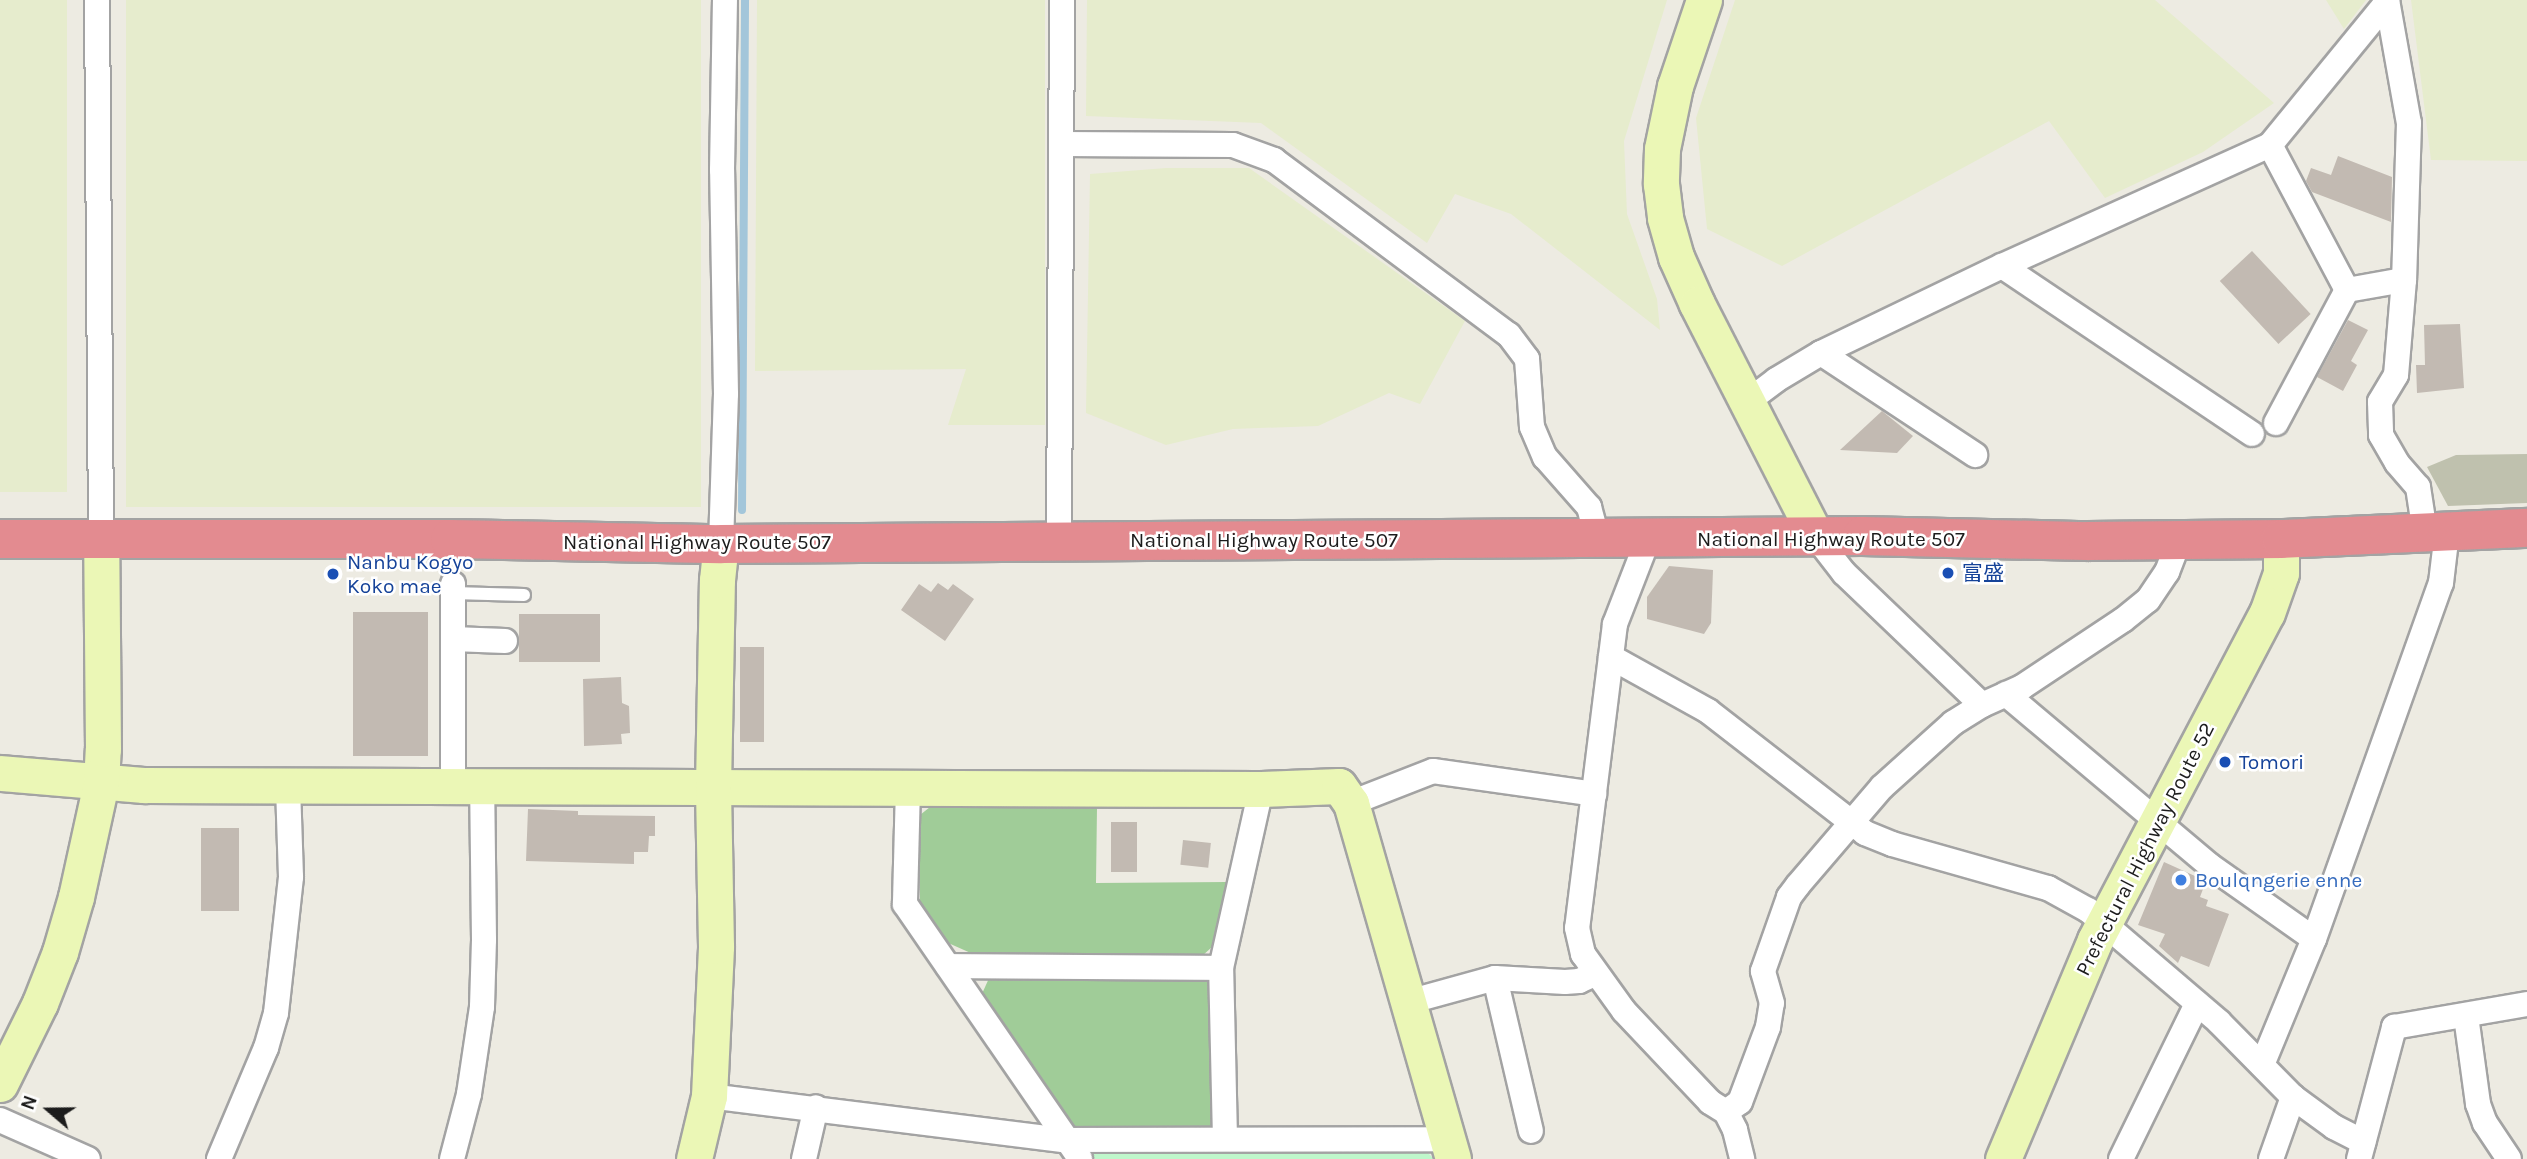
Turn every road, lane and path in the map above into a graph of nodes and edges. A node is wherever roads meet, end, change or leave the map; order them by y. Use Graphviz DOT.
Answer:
graph roads {
  1 [pos="97,0"];
  2 [pos="725,0"];
  3 [pos="1062,0"];
  4 [pos="1704,0"];
  5 [pos="2387,1"];
  6 [pos="1061,144"];
  7 [pos="2270,145"];
  8 [pos="2002,266"];
  9 [pos="2404,279"];
  10 [pos="2347,290"];
  11 [pos="1821,353"];
  12 [pos="1747,402"];
  13 [pos="2276,423"];
  14 [pos="2252,434"];
  15 [pos="1975,455"];
  16 [pos="2527,528"];
  17 [pos="2436,532"];
  18 [pos="1816,537"];
  19 [pos="0,539"];
  20 [pos="101,539"];
  21 [pos="1648,539"];
  22 [pos="2281,539"];
  23 [pos="1598,540"];
  24 [pos="2179,540"];
  25 [pos="1059,541"];
  26 [pos="721,544"];
  27 [pos="453,589"];
  28 [pos="524,595"];
  29 [pos="453,639"];
  30 [pos="505,641"];
  31 [pos="1611,657"];
  32 [pos="2006,694"];
  33 [pos="1982,705"];
  34 [pos="0,773"];
  35 [pos="101,783"];
  36 [pos="467,785"];
  37 [pos="288,786"];
  38 [pos="713,786"];
  39 [pos="908,787"];
  40 [pos="1261,789"];
  41 [pos="1594,794"];
  42 [pos="1351,803"];
  43 [pos="1849,823"];
  44 [pos="2158,823"];
  45 [pos="2104,921"];
  46 [pos="2314,939"];
  47 [pos="948,966"];
  48 [pos="1221,968"];
  49 [pos="1595,974"];
  50 [pos="1495,978"];
  51 [pos="1408,1002"];
  52 [pos="2527,1003"];
  53 [pos="2197,1004"];
  54 [pos="2466,1016"];
  55 [pos="2262,1065"];
  56 [pos="0,1084"];
  57 [pos="709,1096"];
  58 [pos="2293,1097"];
  59 [pos="816,1107"];
  60 [pos="1726,1112"];
  61 [pos="0,1120"];
  62 [pos="1531,1131"];
  63 [pos="1225,1139"];
  64 [pos="1064,1140"];
  65 [pos="1450,1149"];
  66 [pos="2361,1151"];
  67 [pos="88,1159"];
  68 [pos="219,1159"];
  69 [pos="452,1159"];
  70 [pos="694,1159"];
  71 [pos="804,1159"];
  72 [pos="1080,1159"];
  73 [pos="1742,1159"];
  74 [pos="2003,1159"];
  75 [pos="2122,1159"];
  76 [pos="2270,1159"];
  77 [pos="2509,1159"];
  1 -- 20 [label="street"];
  2 -- 26 [label="street"];
  3 -- 6 [label="street"];
  4 -- 12 [label="street"];
  5 -- 7 [label="street"];
  5 -- 9 [label="street"];
  6 -- 23 [label="street"];
  6 -- 25 [label="street"];
  7 -- 8 [label="street"];
  7 -- 10 [label="street"];
  8 -- 11 [label="street"];
  8 -- 14 [label="street"];
  9 -- 10 [label="street"];
  9 -- 17 [label="street"];
  10 -- 13 [label="street"];
  11 -- 12 [label="street"];
  11 -- 15 [label="street"];
  12 -- 18 [label="street"];
  16 -- 17 [label="highway, National Highway Route 507"];
  17 -- 22 [label="highway, National Highway Route 507"];
  17 -- 46 [label="street"];
  18 -- 21 [label="highway, National Highway Route 507"];
  18 -- 24 [label="highway, National Highway Route 507"];
  18 -- 33 [label="street"];
  19 -- 20 [label="highway, National Highway Route 507"];
  20 -- 26 [label="highway, National Highway Route 507"];
  20 -- 35 [label="street"];
  21 -- 23 [label="highway, National Highway Route 507"];
  21 -- 31 [label="street"];
  22 -- 24 [label="highway, National Highway Route 507"];
  22 -- 44 [label="street, Prefectural Highway Route 52"];
  23 -- 25 [label="highway, National Highway Route 507"];
  24 -- 32 [label="street"];
  25 -- 26 [label="highway, National Highway Route 507"];
  26 -- 38 [label="street"];
  27 -- 28 [label="lane"];
  27 -- 29 [label="street"];
  29 -- 30 [label="street"];
  29 -- 36 [label="street"];
  31 -- 41 [label="street"];
  31 -- 43 [label="street"];
  32 -- 33 [label="street"];
  32 -- 44 [label="street"];
  33 -- 43 [label="street"];
  34 -- 35 [label="street"];
  35 -- 37 [label="street"];
  35 -- 56 [label="street"];
  36 -- 37 [label="street"];
  36 -- 38 [label="street"];
  36 -- 69 [label="street"];
  37 -- 68 [label="street"];
  38 -- 39 [label="street"];
  38 -- 57 [label="street"];
  39 -- 40 [label="street"];
  39 -- 47 [label="street"];
  40 -- 42 [label="street"];
  40 -- 48 [label="street"];
  41 -- 42 [label="street"];
  41 -- 49 [label="street"];
  42 -- 51 [label="street"];
  43 -- 45 [label="street"];
  43 -- 60 [label="street"];
  44 -- 45 [label="street, Prefectural Highway Route 52"];
  44 -- 46 [label="street"];
  45 -- 53 [label="street"];
  45 -- 74 [label="street, Prefectural Highway Route 52"];
  46 -- 55 [label="street"];
  47 -- 48 [label="street"];
  47 -- 64 [label="street"];
  48 -- 63 [label="street"];
  49 -- 50 [label="street"];
  49 -- 60 [label="street"];
  50 -- 51 [label="street"];
  50 -- 62 [label="street"];
  51 -- 65 [label="street"];
  52 -- 54 [label="street"];
  53 -- 55 [label="street"];
  53 -- 75 [label="street"];
  54 -- 66 [label="street"];
  54 -- 77 [label="street"];
  55 -- 58 [label="street"];
  57 -- 59 [label="street"];
  57 -- 70 [label="street"];
  58 -- 66 [label="street"];
  58 -- 76 [label="street"];
  59 -- 64 [label="street"];
  59 -- 71 [label="street"];
  60 -- 73 [label="street"];
  61 -- 67 [label="street"];
  63 -- 64 [label="street"];
  63 -- 65 [label="street"];
  64 -- 72 [label="street"];
}
